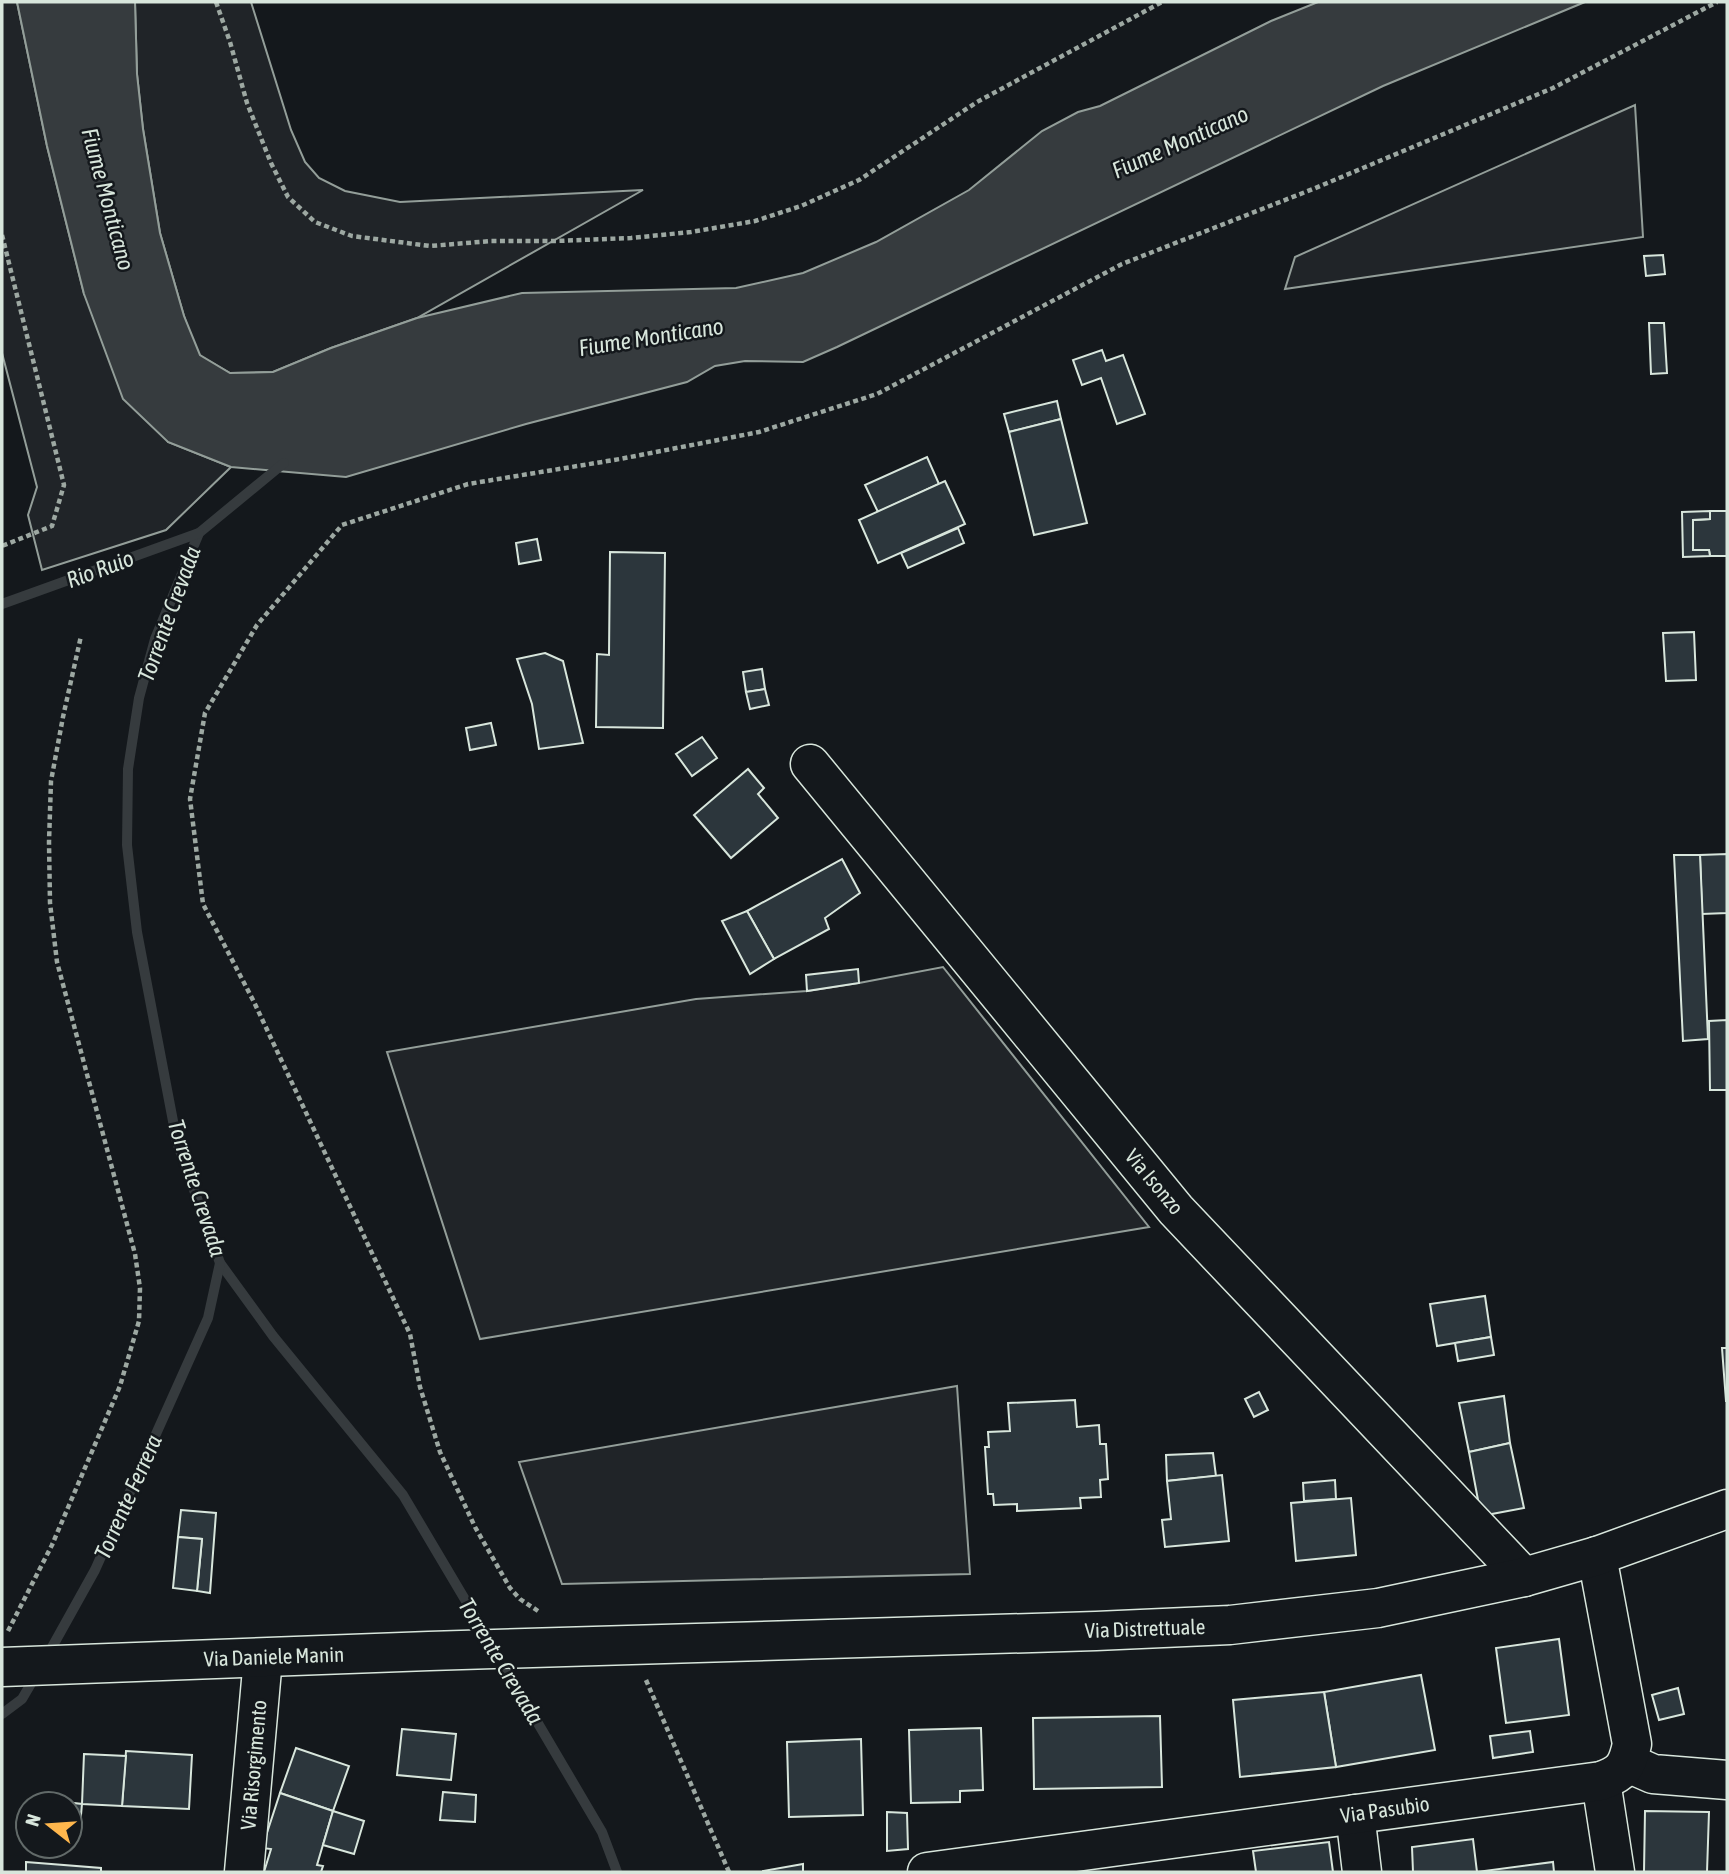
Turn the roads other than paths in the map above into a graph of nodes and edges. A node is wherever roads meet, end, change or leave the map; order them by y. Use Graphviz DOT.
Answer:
graph roads {
  1 [pos="810,764"];
  2 [pos="1727,1509"];
  3 [pos="1597,1556"];
  4 [pos="1524,1577"];
  5 [pos="544,1631"];
  6 [pos="4,1652"];
  7 [pos="263,1658"];
  8 [pos="1614,1772"];
  9 [pos="1727,1780"];
  10 [pos="1355,1814"];
  11 [pos="1001,1867"];
  12 [pos="244,1872"];
  13 [pos="927,1872"];
  14 [pos="1362,1872"];
  15 [pos="1615,1872"];
  1 -- 4 [label="street, Via Isonzo"];
  2 -- 3 [label="street, Via Distrettuale"];
  3 -- 4 [label="street, Via Distrettuale"];
  3 -- 8 [label="street"];
  4 -- 5 [label="street, Via Distrettuale"];
  5 -- 7 [label="street, Via Daniele Manin"];
  6 -- 7 [label="street, Via Daniele Manin"];
  7 -- 12 [label="street, Via Risorgimento"];
  8 -- 9 [label="street"];
  8 -- 10 [label="street, Via Pasubio"];
  8 -- 15 [label="street"];
  10 -- 11 [label="street, Via Pasubio"];
  10 -- 14 [label="street"];
  11 -- 13 [label="street, Via Pasubio"];
}
